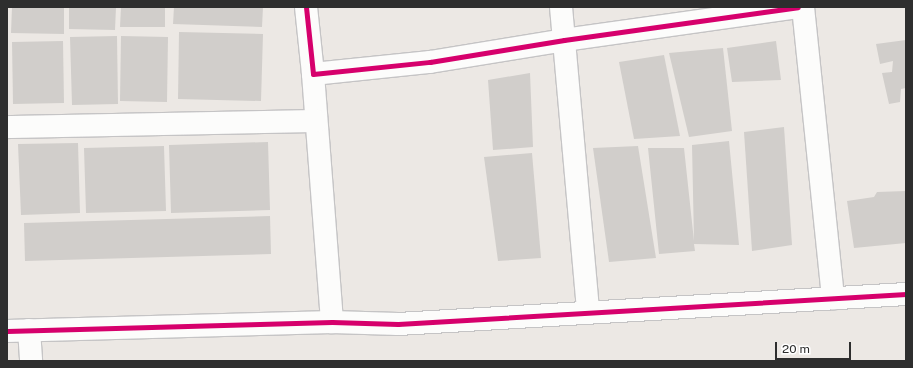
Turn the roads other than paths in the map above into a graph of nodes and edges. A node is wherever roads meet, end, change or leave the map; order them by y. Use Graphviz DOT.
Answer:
graph roads {
  1 [pos="306,7"];
  2 [pos="561,7"];
  3 [pos="798,7"];
  4 [pos="803,7"];
  5 [pos="564,40"];
  6 [pos="313,74"];
  7 [pos="316,121"];
  8 [pos="7,127"];
  9 [pos="906,294"];
  10 [pos="833,298"];
  11 [pos="588,312"];
  12 [pos="332,322"];
  13 [pos="29,330"];
  14 [pos="7,331"];
  15 [pos="31,361"];
  1 -- 6 [label="street"];
  2 -- 5 [label="street"];
  3 -- 5 [label="street"];
  4 -- 10 [label="street"];
  5 -- 6 [label="street"];
  5 -- 11 [label="street"];
  6 -- 7 [label="street"];
  7 -- 8 [label="street"];
  7 -- 12 [label="street"];
  9 -- 10 [label="street"];
  10 -- 11 [label="street"];
  11 -- 12 [label="street"];
  12 -- 13 [label="street"];
  13 -- 14 [label="street"];
  13 -- 15 [label="street"];
}
